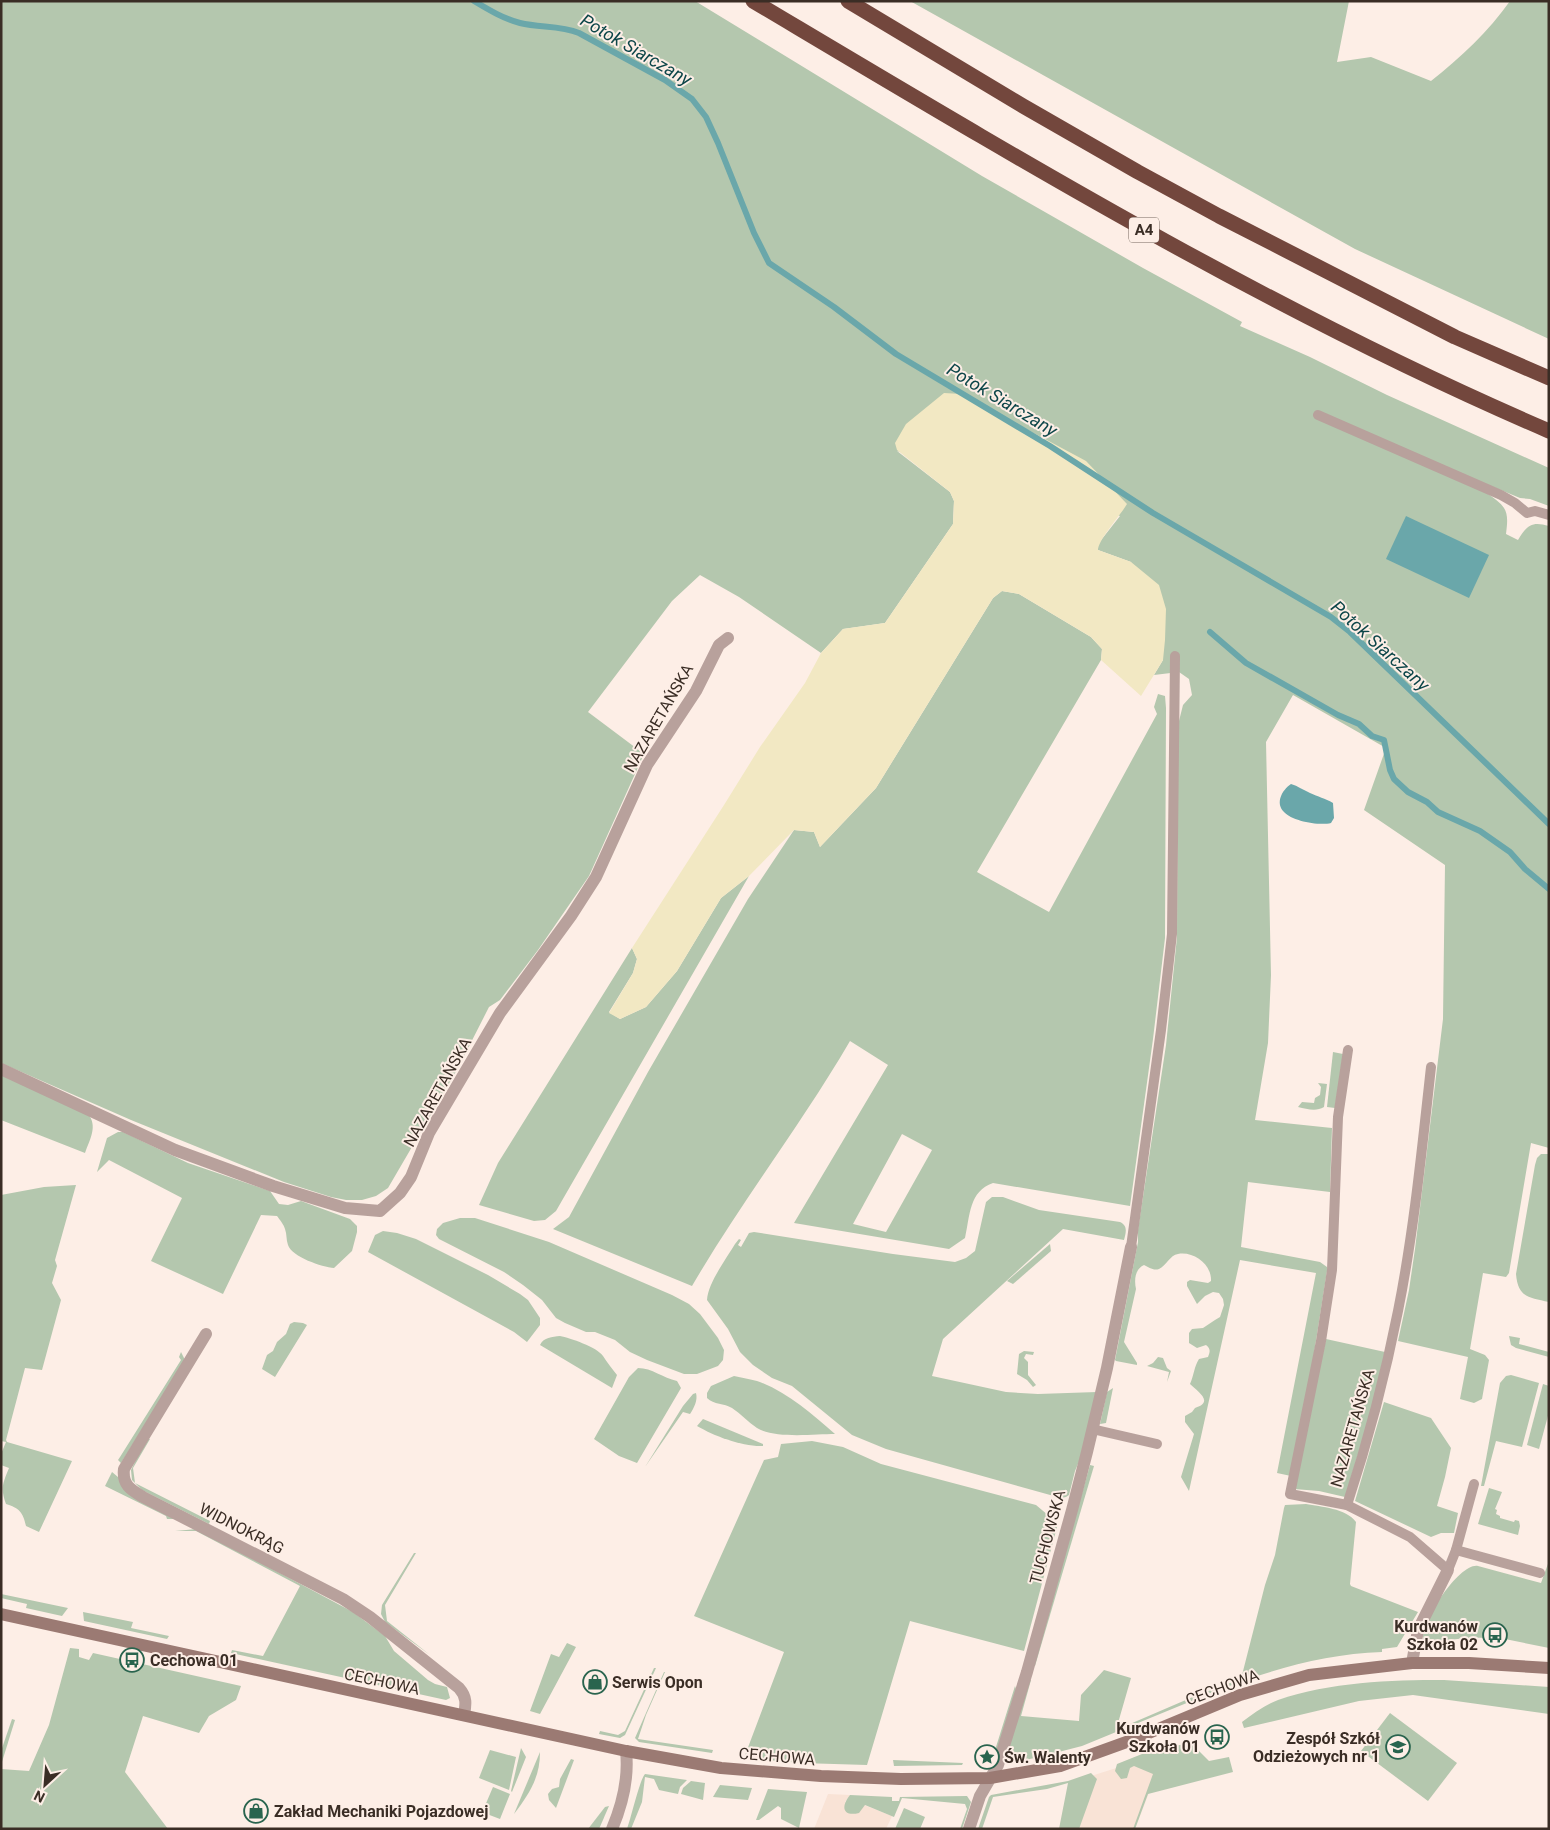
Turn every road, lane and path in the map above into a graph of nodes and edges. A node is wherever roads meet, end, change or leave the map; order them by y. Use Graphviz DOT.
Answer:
graph roads {
  1 [pos="753,1"];
  2 [pos="848,1"];
  3 [pos="1549,378"];
  4 [pos="1318,415"];
  5 [pos="1549,431"];
  6 [pos="1549,515"];
  7 [pos="728,638"];
  8 [pos="1175,656"];
  9 [pos="1348,1050"];
  10 [pos="1431,1067"];
  11 [pos="1,1069"];
  12 [pos="1131,1247"];
  13 [pos="206,1334"];
  14 [pos="1092,1429"];
  15 [pos="1157,1444"];
  16 [pos="1474,1484"];
  17 [pos="1347,1505"];
  18 [pos="1456,1550"];
  19 [pos="1448,1570"];
  20 [pos="1540,1573"];
  21 [pos="1,1614"];
  22 [pos="1412,1663"];
  23 [pos="1549,1668"];
  24 [pos="464,1715"];
  25 [pos="626,1750"];
  26 [pos="990,1778"];
  27 [pos="612,1829"];
  28 [pos="970,1829"];
  1 -- 5 [label="highway, A4"];
  2 -- 3 [label="highway"];
  4 -- 6 [label="lane"];
  7 -- 11 [label="street, NAZARETAŃSKA"];
  8 -- 12 [label="lane"];
  9 -- 17 [label="lane"];
  10 -- 17 [label="lane, NAZARETAŃSKA"];
  12 -- 14 [label="street, TUCHOWSKA"];
  13 -- 24 [label="street, WIDNOKRĄG"];
  14 -- 15 [label="lane"];
  14 -- 26 [label="street, TUCHOWSKA"];
  16 -- 18 [label="lane"];
  17 -- 19 [label="lane, NAZARETAŃSKA"];
  18 -- 19 [label="lane"];
  18 -- 20 [label="lane"];
  19 -- 22 [label="street"];
  21 -- 24 [label="street, CECHOWA"];
  22 -- 23 [label="street, CECHOWA"];
  22 -- 26 [label="street, CECHOWA"];
  24 -- 25 [label="street, CECHOWA"];
  25 -- 26 [label="street, CECHOWA"];
  25 -- 27 [label="street"];
  26 -- 28 [label="street, TUCHOWSKA"];
}
